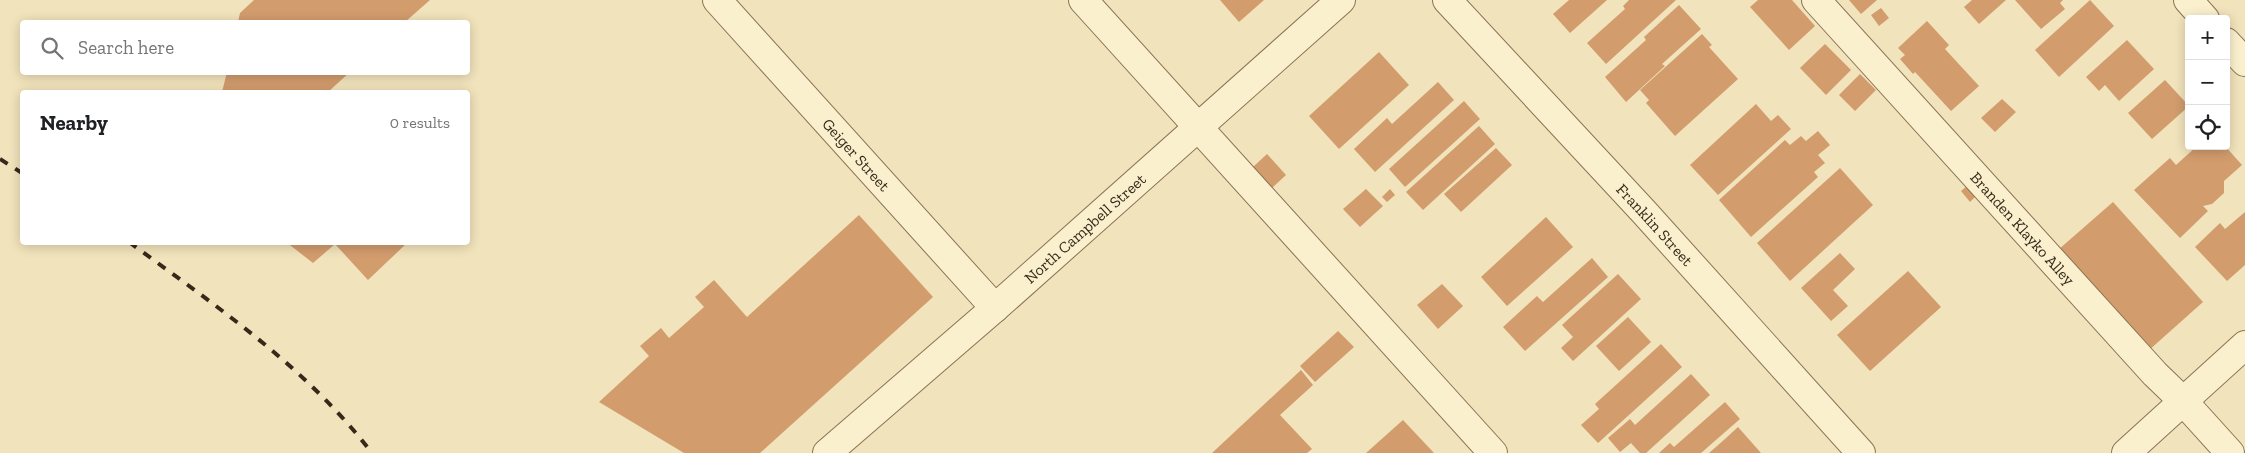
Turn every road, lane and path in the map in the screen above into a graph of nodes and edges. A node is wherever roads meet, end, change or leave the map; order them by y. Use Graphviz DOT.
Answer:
graph roads {
  1 [pos="717,0"];
  2 [pos="1083,0"];
  3 [pos="1341,0"];
  4 [pos="1447,0"];
  5 [pos="1816,0"];
  6 [pos="2188,0"];
  7 [pos="2201,15"];
  8 [pos="2230,46"];
  9 [pos="2245,62"];
  10 [pos="1198,125"];
  11 [pos="995,308"];
  12 [pos="2245,346"];
  13 [pos="2183,401"];
  14 [pos="827,453"];
  15 [pos="1493,453"];
  16 [pos="1861,453"];
  17 [pos="2126,453"];
  18 [pos="2230,453"];
  1 -- 11 [label="street, Geiger Street"];
  2 -- 10 [label="street"];
  3 -- 10 [label="street, North Campbell Street"];
  4 -- 16 [label="street, Franklin Street"];
  5 -- 13 [label="street, Branden Klayko Alley"];
  6 -- 7 [label="street"];
  8 -- 9 [label="street"];
  10 -- 11 [label="street, North Campbell Street"];
  10 -- 15 [label="street"];
  11 -- 14 [label="street, North Campbell Street"];
  12 -- 13 [label="street"];
  13 -- 17 [label="street"];
  13 -- 18 [label="street, Branden Klayko Alley"];
}
